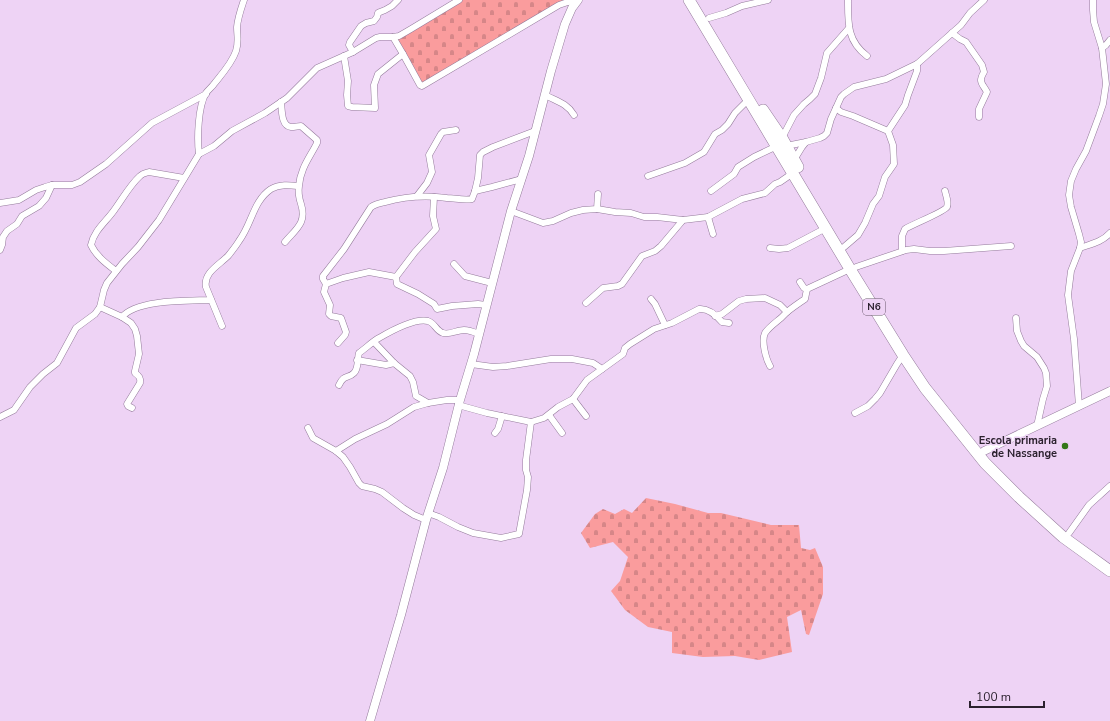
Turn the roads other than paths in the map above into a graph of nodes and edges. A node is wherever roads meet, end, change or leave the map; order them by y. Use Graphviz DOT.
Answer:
graph roads {
  1 [pos="244,0"];
  2 [pos="398,0"];
  3 [pos="459,0"];
  4 [pos="577,0"];
  5 [pos="689,0"];
  6 [pos="697,0"];
  7 [pos="768,0"];
  8 [pos="848,0"];
  9 [pos="984,0"];
  10 [pos="1093,0"];
  11 [pos="709,18"];
  12 [pos="849,28"];
  13 [pos="952,33"];
  14 [pos="393,37"];
  15 [pos="1110,40"];
  16 [pos="1102,48"];
  17 [pos="353,52"];
  18 [pos="403,54"];
  19 [pos="344,56"];
  20 [pos="867,56"];
  21 [pos="917,64"];
  22 [pos="206,94"];
  23 [pos="545,95"];
  24 [pos="748,100"];
  25 [pos="280,102"];
  26 [pos="836,108"];
  27 [pos="574,115"];
  28 [pos="979,117"];
  29 [pos="456,130"];
  30 [pos="535,131"];
  31 [pos="888,131"];
  32 [pos="806,142"];
  33 [pos="781,143"];
  34 [pos="199,154"];
  35 [pos="794,160"];
  36 [pos="793,172"];
  37 [pos="648,176"];
  38 [pos="184,178"];
  39 [pos="522,179"];
  40 [pos="52,185"];
  41 [pos="298,186"];
  42 [pos="475,191"];
  43 [pos="711,191"];
  44 [pos="944,191"];
  45 [pos="598,194"];
  46 [pos="416,196"];
  47 [pos="434,197"];
  48 [pos="0,203"];
  49 [pos="597,209"];
  50 [pos="511,212"];
  51 [pos="708,217"];
  52 [pos="683,220"];
  53 [pos="826,228"];
  54 [pos="1110,233"];
  55 [pos="713,234"];
  56 [pos="285,242"];
  57 [pos="1011,246"];
  58 [pos="844,247"];
  59 [pos="770,248"];
  60 [pos="1080,248"];
  61 [pos="0,250"];
  62 [pos="902,251"];
  63 [pos="454,264"];
  64 [pos="853,268"];
  65 [pos="116,271"];
  66 [pos="396,276"];
  67 [pos="800,282"];
  68 [pos="492,283"];
  69 [pos="326,284"];
  70 [pos="807,289"];
  71 [pos="651,299"];
  72 [pos="211,300"];
  73 [pos="586,303"];
  74 [pos="486,305"];
  75 [pos="100,307"];
  76 [pos="787,312"];
  77 [pos="716,316"];
  78 [pos="122,317"];
  79 [pos="1016,318"];
  80 [pos="729,323"];
  81 [pos="665,325"];
  82 [pos="222,326"];
  83 [pos="479,334"];
  84 [pos="338,342"];
  85 [pos="374,342"];
  86 [pos="903,356"];
  87 [pos="357,360"];
  88 [pos="394,363"];
  89 [pos="471,364"];
  90 [pos="770,366"];
  91 [pos="602,369"];
  92 [pos="339,385"];
  93 [pos="1110,391"];
  94 [pos="573,399"];
  95 [pos="428,403"];
  96 [pos="459,403"];
  97 [pos="1079,406"];
  98 [pos="132,408"];
  99 [pos="855,413"];
  100 [pos="549,415"];
  101 [pos="0,416"];
  102 [pos="502,416"];
  103 [pos="586,416"];
  104 [pos="530,422"];
  105 [pos="1038,426"];
  106 [pos="308,428"];
  107 [pos="495,433"];
  108 [pos="562,433"];
  109 [pos="336,451"];
  110 [pos="984,451"];
  111 [pos="1110,486"];
  112 [pos="427,517"];
  113 [pos="1069,533"];
  114 [pos="1110,563"];
  115 [pos="1110,571"];
  116 [pos="370,721"];
  1 -- 22 [label="street"];
  2 -- 17 [label="street"];
  3 -- 14 [label="street"];
  4 -- 18 [label="street"];
  4 -- 23 [label="street"];
  5 -- 24 [label="highway, N6"];
  6 -- 11 [label="highway, N6"];
  7 -- 11 [label="street"];
  8 -- 12 [label="street"];
  9 -- 13 [label="street"];
  10 -- 16 [label="street"];
  11 -- 33 [label="highway, N6"];
  12 -- 20 [label="street"];
  12 -- 33 [label="street"];
  13 -- 21 [label="street"];
  13 -- 28 [label="street"];
  14 -- 17 [label="street"];
  14 -- 18 [label="street"];
  15 -- 16 [label="street"];
  16 -- 60 [label="street"];
  17 -- 19 [label="street"];
  18 -- 19 [label="street"];
  19 -- 25 [label="street"];
  21 -- 26 [label="street"];
  21 -- 31 [label="street"];
  22 -- 34 [label="street"];
  22 -- 40 [label="street"];
  23 -- 27 [label="street"];
  23 -- 30 [label="street"];
  24 -- 33 [label="highway, N6"];
  24 -- 37 [label="street"];
  25 -- 34 [label="street"];
  25 -- 41 [label="street"];
  26 -- 31 [label="street"];
  26 -- 32 [label="street"];
  29 -- 46 [label="street"];
  30 -- 39 [label="street"];
  30 -- 42 [label="street"];
  31 -- 58 [label="street"];
  32 -- 33 [label="street"];
  32 -- 35 [label="street"];
  33 -- 35 [label="highway, N6"];
  33 -- 36 [label="highway, N6"];
  33 -- 43 [label="street"];
  34 -- 38 [label="street"];
  35 -- 58 [label="highway, N6"];
  36 -- 51 [label="street"];
  36 -- 53 [label="highway, N6"];
  38 -- 65 [label="street"];
  38 -- 65 [label="street"];
  39 -- 42 [label="street"];
  39 -- 50 [label="street"];
  40 -- 48 [label="street"];
  40 -- 61 [label="street"];
  41 -- 56 [label="street"];
  41 -- 72 [label="street"];
  42 -- 47 [label="street"];
  44 -- 62 [label="street"];
  45 -- 49 [label="street"];
  46 -- 47 [label="street"];
  46 -- 69 [label="street"];
  47 -- 66 [label="street"];
  49 -- 50 [label="street"];
  49 -- 52 [label="street"];
  50 -- 68 [label="street"];
  51 -- 52 [label="street"];
  51 -- 55 [label="street"];
  52 -- 73 [label="street"];
  53 -- 59 [label="street"];
  53 -- 64 [label="highway, N6"];
  54 -- 60 [label="street"];
  57 -- 62 [label="street"];
  58 -- 64 [label="highway, N6"];
  60 -- 97 [label="street"];
  62 -- 64 [label="street"];
  63 -- 68 [label="street"];
  64 -- 70 [label="street"];
  64 -- 86 [label="highway, N6"];
  64 -- 110 [label="highway, N6"];
  65 -- 75 [label="street"];
  66 -- 69 [label="street"];
  66 -- 74 [label="street"];
  67 -- 70 [label="street"];
  68 -- 74 [label="street"];
  69 -- 84 [label="street"];
  70 -- 76 [label="street"];
  71 -- 81 [label="street"];
  72 -- 78 [label="street"];
  72 -- 82 [label="street"];
  74 -- 83 [label="street"];
  75 -- 78 [label="street"];
  75 -- 101 [label="street"];
  76 -- 77 [label="street"];
  76 -- 90 [label="street"];
  77 -- 80 [label="street"];
  77 -- 81 [label="street"];
  78 -- 98 [label="street"];
  79 -- 105 [label="street"];
  81 -- 91 [label="street"];
  83 -- 85 [label="street"];
  83 -- 89 [label="street"];
  85 -- 87 [label="street"];
  85 -- 88 [label="street"];
  86 -- 99 [label="street"];
  86 -- 115 [label="highway, N6"];
  87 -- 88 [label="street"];
  87 -- 92 [label="street"];
  88 -- 95 [label="street"];
  89 -- 91 [label="street"];
  89 -- 96 [label="street"];
  91 -- 94 [label="street"];
  93 -- 97 [label="street"];
  94 -- 100 [label="street"];
  94 -- 103 [label="street"];
  95 -- 96 [label="street"];
  95 -- 109 [label="street"];
  96 -- 102 [label="street"];
  96 -- 112 [label="street"];
  97 -- 105 [label="street"];
  100 -- 104 [label="street"];
  100 -- 108 [label="street"];
  102 -- 104 [label="street"];
  102 -- 107 [label="street"];
  104 -- 112 [label="street"];
  105 -- 110 [label="street"];
  106 -- 109 [label="street"];
  109 -- 112 [label="street"];
  110 -- 113 [label="highway, N6"];
  111 -- 113 [label="street"];
  112 -- 116 [label="street"];
  113 -- 114 [label="highway, N6"];
}
